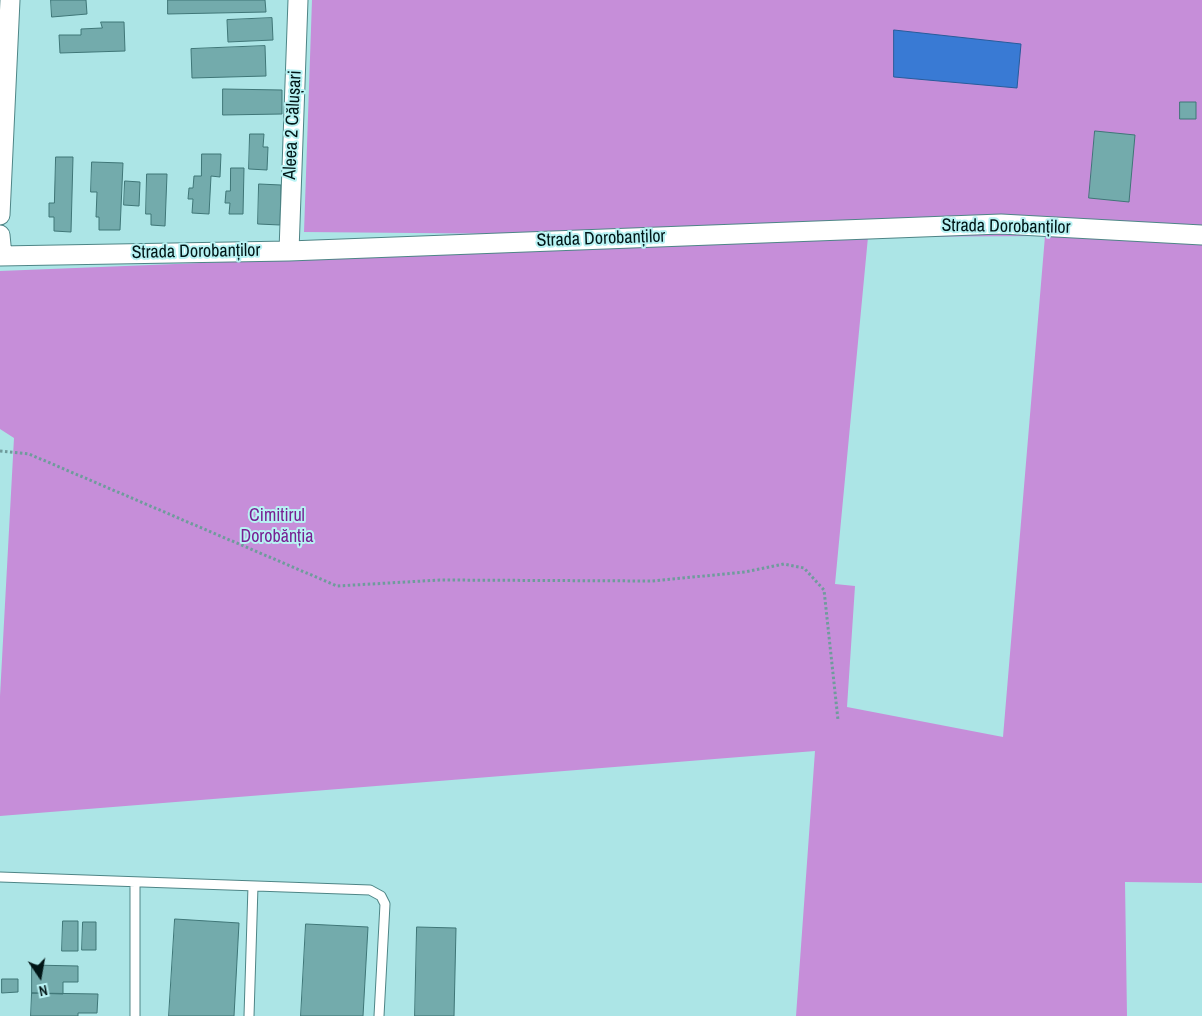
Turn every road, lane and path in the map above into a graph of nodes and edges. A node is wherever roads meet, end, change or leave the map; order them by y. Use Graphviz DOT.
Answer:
graph roads {
  1 [pos="10,0"];
  2 [pos="298,0"];
  3 [pos="0,215"];
  4 [pos="0,235"];
  5 [pos="1202,235"];
  6 [pos="289,251"];
  7 [pos="1,256"];
  8 [pos="0,451"];
  9 [pos="838,720"];
  10 [pos="0,877"];
  11 [pos="135,882"];
  12 [pos="253,886"];
  13 [pos="135,1016"];
  14 [pos="248,1016"];
  15 [pos="379,1016"];
  1 -- 3 [label="street"];
  2 -- 6 [label="street, Aleea 2 Călușari"];
  4 -- 7 [label="street"];
  5 -- 6 [label="street, Strada Dorobanților"];
  6 -- 7 [label="street, Strada Dorobanților"];
  8 -- 9 [label="path"];
  10 -- 11 [label="lane"];
  11 -- 12 [label="lane"];
  11 -- 13 [label="lane"];
  12 -- 14 [label="lane"];
  12 -- 15 [label="lane"];
}
